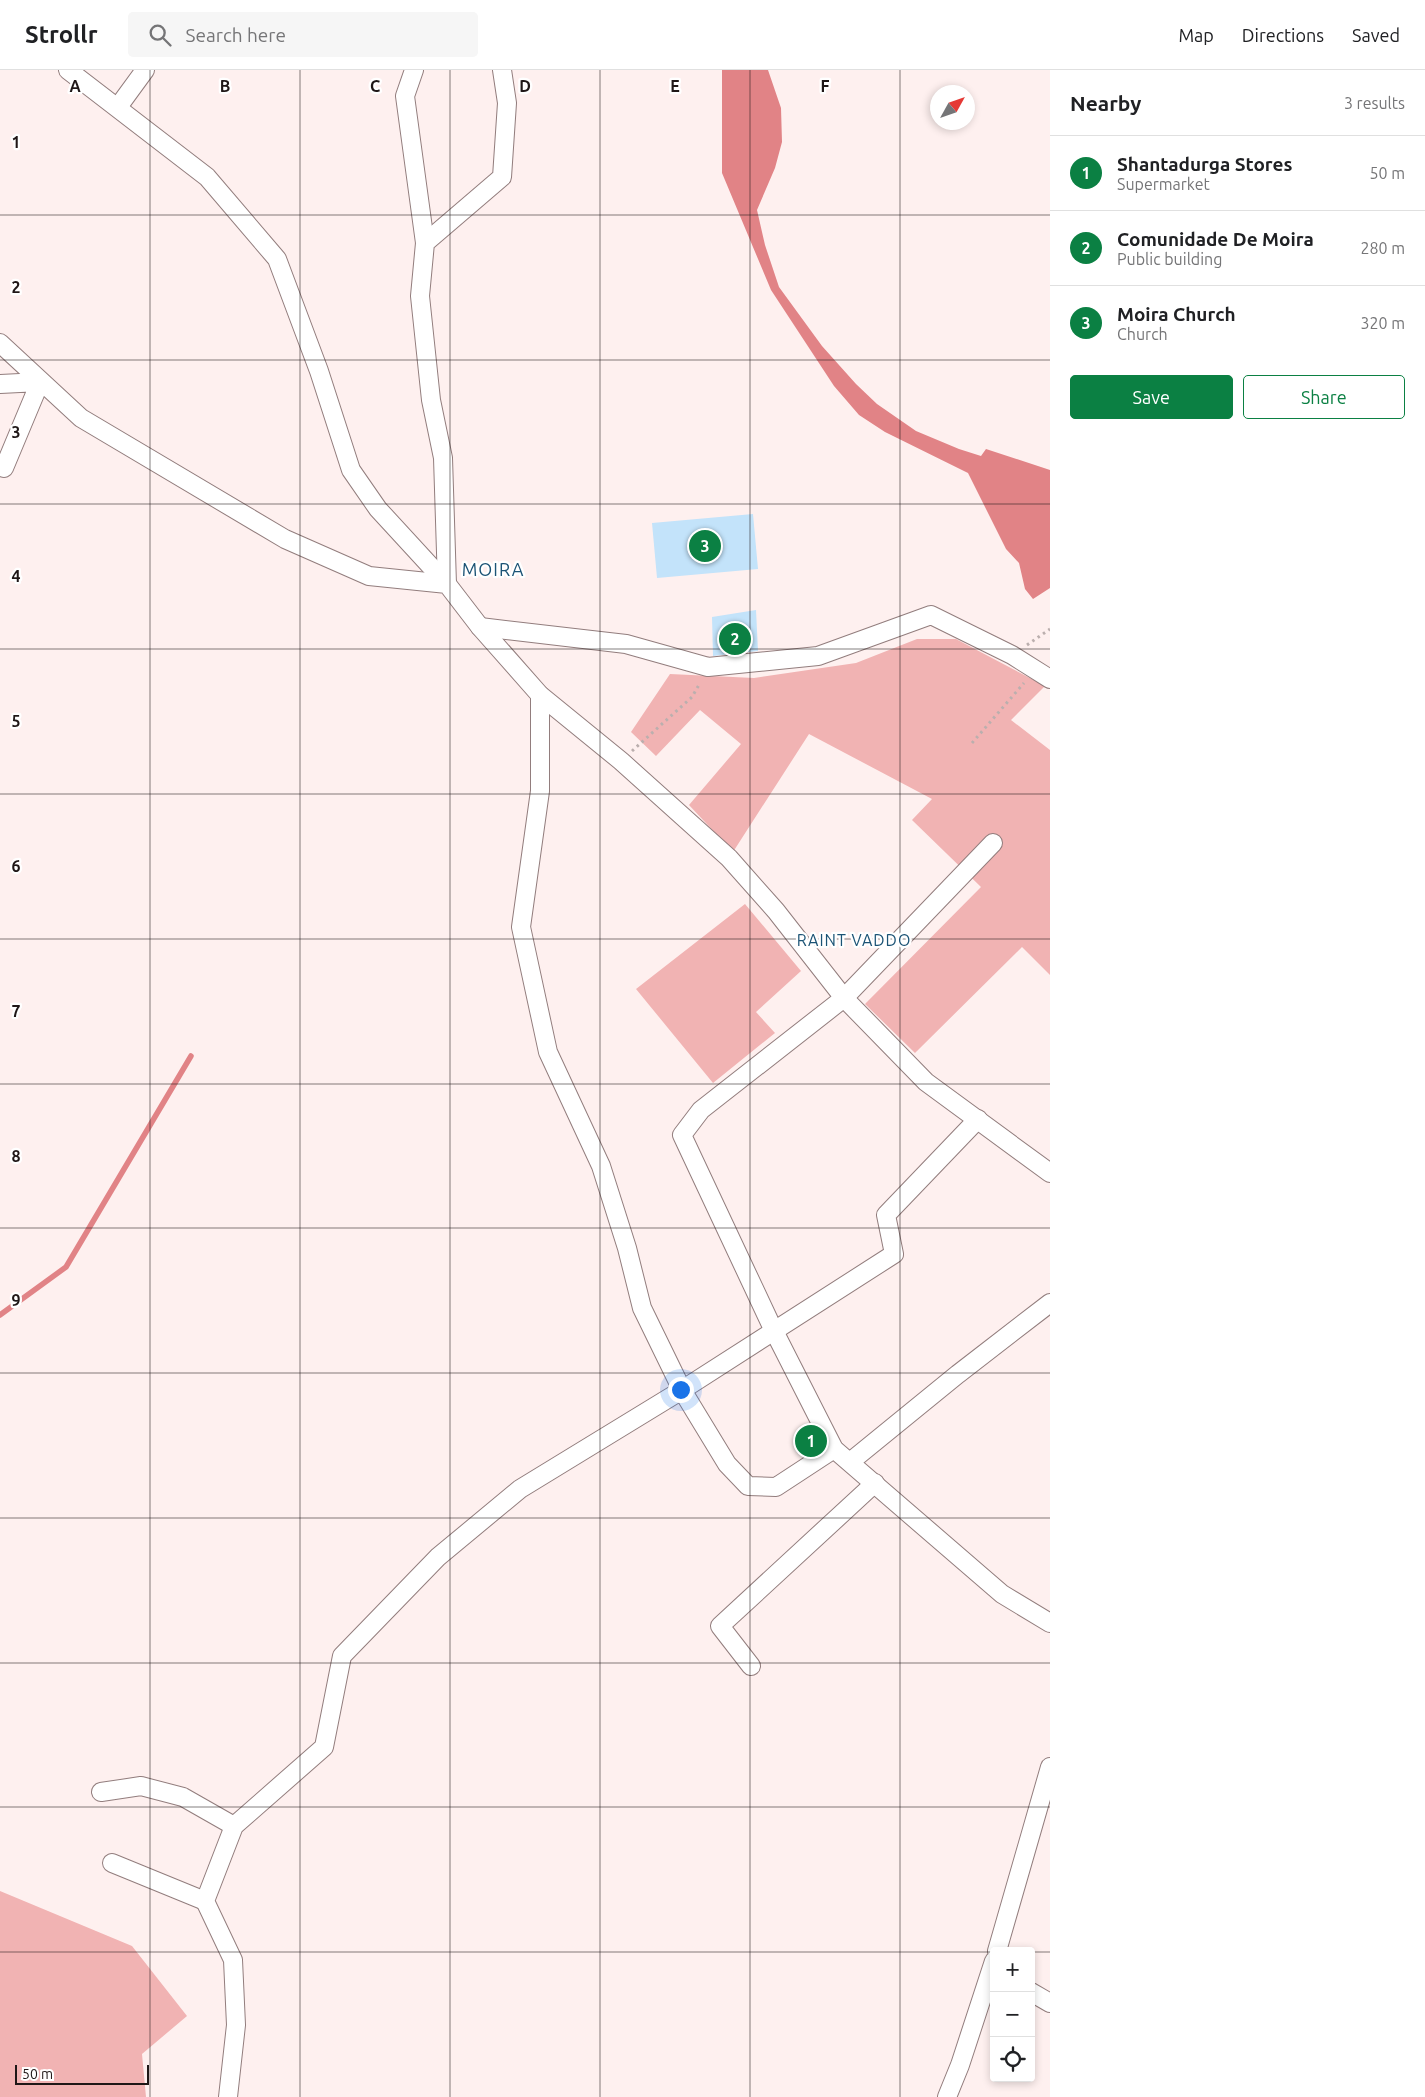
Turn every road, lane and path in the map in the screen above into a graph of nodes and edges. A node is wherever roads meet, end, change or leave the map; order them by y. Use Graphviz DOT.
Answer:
graph roads {
  1 [pos="68,70"];
  2 [pos="145,70"];
  3 [pos="414,70"];
  4 [pos="502,70"];
  5 [pos="118,107"];
  6 [pos="425,243"];
  7 [pos="0,343"];
  8 [pos="40,382"];
  9 [pos="0,384"];
  10 [pos="4,468"];
  11 [pos="447,584"];
  12 [pos="480,627"];
  13 [pos="1050,629"];
  14 [pos="1012,655"];
  15 [pos="708,667"];
  16 [pos="1043,674"];
  17 [pos="540,695"];
  18 [pos="972,743"];
  19 [pos="621,761"];
  20 [pos="993,843"];
  21 [pos="844,998"];
  22 [pos="978,1119"];
  23 [pos="1050,1173"];
  24 [pos="1050,1303"];
  25 [pos="773,1329"];
  26 [pos="682,1390"];
  27 [pos="834,1449"];
  28 [pos="850,1462"];
  29 [pos="875,1483"];
  30 [pos="1050,1622"];
  31 [pos="751,1666"];
  32 [pos="1050,1767"];
  33 [pos="1047,1784"];
  34 [pos="101,1792"];
  35 [pos="234,1826"];
  36 [pos="112,1863"];
  37 [pos="205,1901"];
  38 [pos="998,1947"];
  39 [pos="990,1975"];
  40 [pos="1035,1994"];
  41 [pos="1050,2003"];
  42 [pos="228,2097"];
  43 [pos="947,2097"];
  1 -- 5 [label="street"];
  2 -- 5 [label="street"];
  3 -- 6 [label="street"];
  4 -- 6 [label="street"];
  5 -- 11 [label="street"];
  6 -- 11 [label="street"];
  7 -- 8 [label="street"];
  8 -- 9 [label="street"];
  8 -- 10 [label="street"];
  8 -- 11 [label="street"];
  11 -- 12 [label="street"];
  12 -- 15 [label="street"];
  12 -- 17 [label="street"];
  13 -- 14 [label="path"];
  14 -- 15 [label="street"];
  14 -- 16 [label="street"];
  15 -- 19 [label="path"];
  16 -- 18 [label="path"];
  17 -- 19 [label="street"];
  17 -- 26 [label="street"];
  19 -- 21 [label="street"];
  20 -- 21 [label="street"];
  21 -- 22 [label="street"];
  21 -- 25 [label="street"];
  22 -- 23 [label="street"];
  22 -- 25 [label="street"];
  24 -- 28 [label="street"];
  25 -- 26 [label="street"];
  25 -- 27 [label="street"];
  26 -- 27 [label="street"];
  26 -- 35 [label="street"];
  27 -- 28 [label="street"];
  28 -- 29 [label="street"];
  29 -- 30 [label="street"];
  29 -- 31 [label="street"];
  32 -- 33 [label="street"];
  33 -- 38 [label="street"];
  34 -- 35 [label="street"];
  35 -- 37 [label="street"];
  36 -- 37 [label="street"];
  37 -- 42 [label="street"];
  39 -- 43 [label="street"];
  40 -- 41 [label="street"];
}
